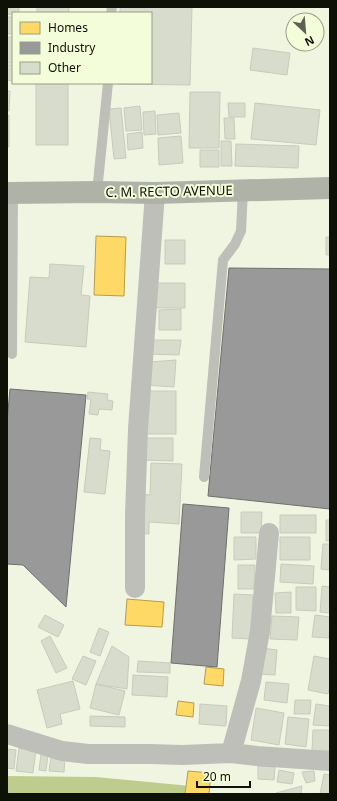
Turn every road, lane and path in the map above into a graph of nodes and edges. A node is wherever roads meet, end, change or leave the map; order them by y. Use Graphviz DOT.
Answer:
graph roads {
  1 [pos="108,84"];
  2 [pos="330,188"];
  3 [pos="243,190"];
  4 [pos="98,192"];
  5 [pos="10,193"];
  6 [pos="155,193"];
  7 [pos="12,354"];
  8 [pos="204,477"];
  9 [pos="269,533"];
  10 [pos="135,588"];
  11 [pos="7,734"];
  12 [pos="231,753"];
  13 [pos="330,761"];
  1 -- 4 [label="lane"];
  2 -- 3 [label="highway, C. M. RECTO AVENUE"];
  3 -- 6 [label="highway, C. M. RECTO AVENUE"];
  3 -- 8 [label="lane"];
  4 -- 5 [label="highway, C. M. RECTO AVENUE"];
  4 -- 6 [label="highway, C. M. RECTO AVENUE"];
  5 -- 7 [label="lane"];
  6 -- 10 [label="street"];
  9 -- 12 [label="street"];
  11 -- 12 [label="street"];
  12 -- 13 [label="street"];
}
